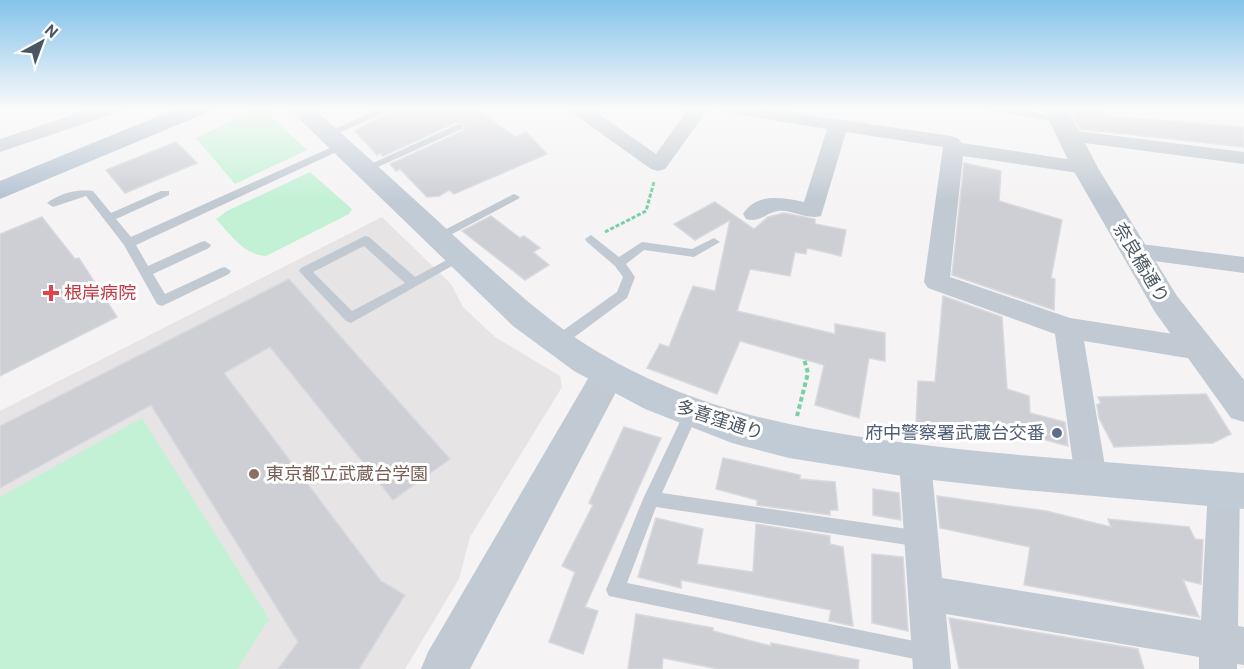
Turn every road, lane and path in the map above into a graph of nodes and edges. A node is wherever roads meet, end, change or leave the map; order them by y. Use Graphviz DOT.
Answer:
graph roads {
  1 [pos="19,139"];
  2 [pos="89,139"];
  3 [pos="107,139"];
  4 [pos="124,139"];
  5 [pos="431,139"];
  6 [pos="622,139"];
  7 [pos="677,139"];
  8 [pos="834,139"];
  9 [pos="933,139"];
  10 [pos="1070,139"];
  11 [pos="1151,139"];
  12 [pos="334,140"];
  13 [pos="0,146"];
  14 [pos="954,148"];
  15 [pos="1244,158"];
  16 [pos="658,165"];
  17 [pos="1085,168"];
  18 [pos="364,169"];
  19 [pos="0,175"];
  20 [pos="0,183"];
  21 [pos="0,191"];
  22 [pos="165,193"];
  23 [pos="514,197"];
  24 [pos="53,203"];
  25 [pos="754,214"];
  26 [pos="109,218"];
  27 [pos="437,237"];
  28 [pos="591,239"];
  29 [pos="714,242"];
  30 [pos="129,243"];
  31 [pos="205,245"];
  32 [pos="1133,251"];
  33 [pos="460,258"];
  34 [pos="619,263"];
  35 [pos="1244,265"];
  36 [pos="225,271"];
  37 [pos="146,272"];
  38 [pos="413,283"];
  39 [pos="1068,328"];
  40 [pos="556,343"];
  41 [pos="1199,349"];
  42 [pos="804,359"];
  43 [pos="608,375"];
  44 [pos="1244,407"];
  45 [pos="691,413"];
  46 [pos="795,422"];
  47 [pos="915,461"];
  48 [pos="1091,478"];
  49 [pos="1234,490"];
  50 [pos="651,499"];
  51 [pos="921,539"];
  52 [pos="926,593"];
  53 [pos="1227,652"];
  54 [pos="931,661"];
  55 [pos="445,669"];
  1 -- 13 [label="street"];
  2 -- 19 [label="main road"];
  3 -- 20 [label="main road"];
  4 -- 21 [label="main road"];
  5 -- 18 [label="lane"];
  6 -- 16 [label="street"];
  7 -- 16 [label="street"];
  8 -- 25 [label="street"];
  9 -- 14 [label="street"];
  10 -- 17 [label="street, 奈良橋通り"];
  11 -- 15 [label="street"];
  12 -- 18 [label="main road, 多喜窪通り"];
  12 -- 30 [label="lane"];
  14 -- 17 [label="street"];
  14 -- 39 [label="street"];
  16 -- 28 [label="path"];
  17 -- 32 [label="street, 奈良橋通り"];
  18 -- 27 [label="main road, 多喜窪通り"];
  22 -- 26 [label="lane"];
  23 -- 27 [label="lane"];
  24 -- 26 [label="lane"];
  26 -- 30 [label="lane"];
  27 -- 33 [label="main road, 多喜窪通り"];
  28 -- 34 [label="lane"];
  29 -- 34 [label="lane"];
  30 -- 37 [label="lane"];
  31 -- 37 [label="lane"];
  32 -- 35 [label="street"];
  32 -- 41 [label="street, 奈良橋通り"];
  33 -- 38 [label="lane"];
  33 -- 40 [label="main road, 多喜窪通り"];
  34 -- 40 [label="lane"];
  36 -- 37 [label="lane"];
  38 -- 38 [label="lane"];
  39 -- 41 [label="street"];
  39 -- 48 [label="street"];
  40 -- 43 [label="main road, 多喜窪通り"];
  41 -- 44 [label="street, 奈良橋通り"];
  42 -- 46 [label="path"];
  43 -- 45 [label="main road, 多喜窪通り"];
  43 -- 55 [label="street"];
  45 -- 47 [label="main road, 多喜窪通り"];
  45 -- 50 [label="lane"];
  47 -- 48 [label="main road, 多喜窪通り"];
  47 -- 51 [label="street"];
  48 -- 49 [label="main road, 多喜窪通り"];
  49 -- 53 [label="street"];
  50 -- 51 [label="lane"];
  50 -- 54 [label="lane"];
  51 -- 52 [label="street"];
  52 -- 53 [label="street"];
  52 -- 54 [label="street"];
}
